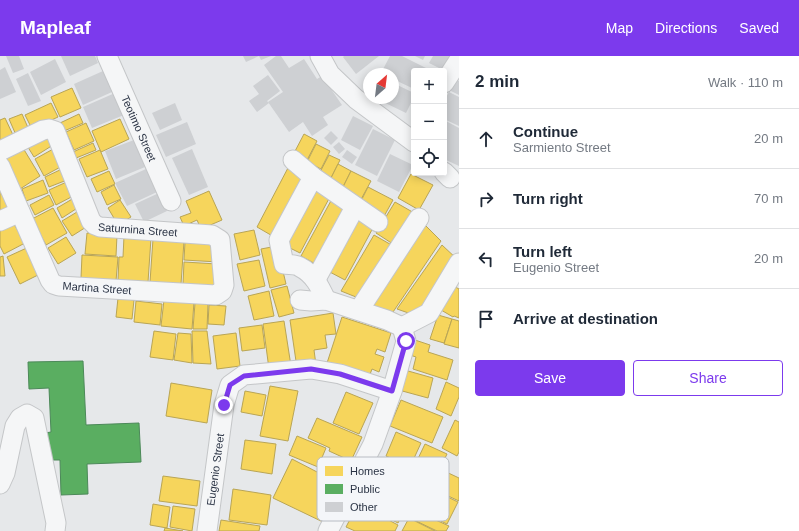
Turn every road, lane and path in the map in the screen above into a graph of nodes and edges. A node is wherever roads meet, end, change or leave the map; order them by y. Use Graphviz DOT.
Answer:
graph roads {
  1 [pos="106,56"];
  2 [pos="320,56"];
  3 [pos="459,60"];
  4 [pos="447,78"];
  5 [pos="411,135"];
  6 [pos="0,151"];
  7 [pos="293,160"];
  8 [pos="0,166"];
  9 [pos="313,177"];
  10 [pos="171,201"];
  11 [pos="356,207"];
  12 [pos="20,212"];
  13 [pos="419,218"];
  14 [pos="0,221"];
  15 [pos="378,222"];
  16 [pos="459,263"];
  17 [pos="316,279"];
  18 [pos="222,291"];
  19 [pos="300,300"];
  20 [pos="326,300"];
  21 [pos="359,310"];
  22 [pos="402,326"];
  23 [pos="392,391"];
  24 [pos="366,457"];
  25 [pos="0,484"];
  26 [pos="333,521"];
  27 [pos="55,531"];
  28 [pos="207,531"];
  29 [pos="328,531"];
  1 -- 10 [label="street, Teotimo Street"];
  2 -- 5 [label="street"];
  3 -- 4 [label="street"];
  6 -- 18 [label="street, Saturnina Street"];
  7 -- 9 [label="street"];
  8 -- 12 [label="street, Martina Street"];
  9 -- 11 [label="street"];
  9 -- 17 [label="street"];
  11 -- 15 [label="street"];
  11 -- 17 [label="street"];
  12 -- 14 [label="street"];
  12 -- 18 [label="street, Martina Street"];
  13 -- 21 [label="street"];
  16 -- 22 [label="street"];
  17 -- 20 [label="street"];
  19 -- 20 [label="street"];
  20 -- 21 [label="street"];
  21 -- 22 [label="street"];
  22 -- 23 [label="street"];
  23 -- 24 [label="street"];
  23 -- 28 [label="street, Eugenio Street"];
  25 -- 27 [label="street"];
  26 -- 29 [label="street"];
}
